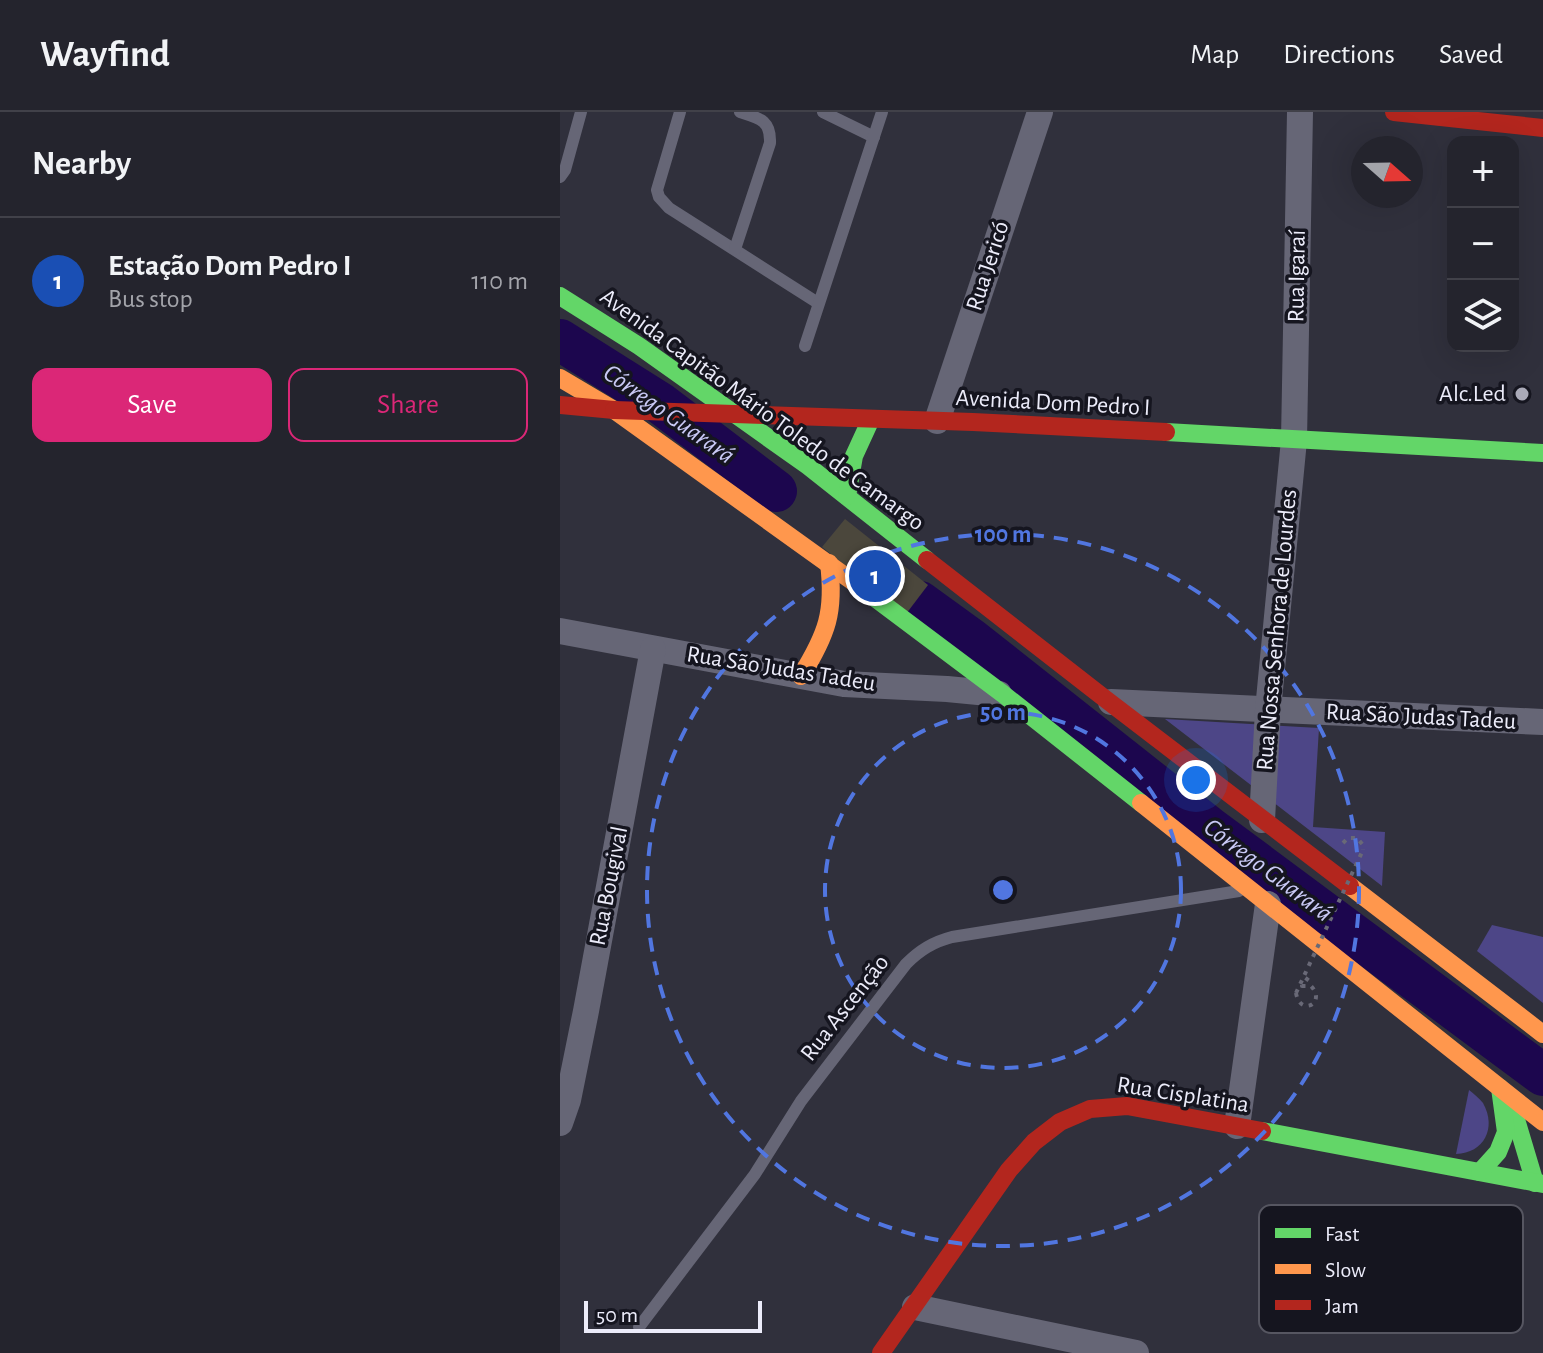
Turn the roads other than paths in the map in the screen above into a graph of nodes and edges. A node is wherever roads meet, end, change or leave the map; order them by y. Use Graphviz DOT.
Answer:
graph roads {
  1 [pos="581,112"];
  2 [pos="680,112"];
  3 [pos="740,112"];
  4 [pos="823,112"];
  5 [pos="882,112"];
  6 [pos="1040,112"];
  7 [pos="1300,112"];
  8 [pos="1394,112"];
  9 [pos="1543,128"];
  10 [pos="874,137"];
  11 [pos="560,177"];
  12 [pos="735,249"];
  13 [pos="560,296"];
  14 [pos="818,303"];
  15 [pos="805,346"];
  16 [pos="560,378"];
  17 [pos="560,405"];
  18 [pos="614,410"];
  19 [pos="733,415"];
  20 [pos="871,419"];
  21 [pos="937,421"];
  22 [pos="1294,440"];
  23 [pos="1543,453"];
  24 [pos="847,496"];
  25 [pos="829,563"];
  26 [pos="560,631"];
  27 [pos="653,649"];
  28 [pos="801,676"];
  29 [pos="1003,694"];
  30 [pos="1108,701"];
  31 [pos="1268,710"];
  32 [pos="1543,722"];
  33 [pos="1262,820"];
  34 [pos="1259,897"];
  35 [pos="1543,1034"];
  36 [pos="1504,1091"];
  37 [pos="1543,1122"];
  38 [pos="560,1123"];
  39 [pos="1237,1126"];
  40 [pos="1480,1172"];
  41 [pos="1539,1184"];
  42 [pos="915,1307"];
  43 [pos="639,1327"];
  44 [pos="881,1353"];
  45 [pos="1136,1353"];
  1 -- 11 [label="lane"];
  2 -- 12 [label="lane"];
  3 -- 12 [label="lane"];
  4 -- 10 [label="lane"];
  5 -- 10 [label="lane"];
  6 -- 21 [label="street, Rua Jericó"];
  7 -- 22 [label="street, Rua Igaraí"];
  8 -- 9 [label="main road"];
  10 -- 14 [label="lane"];
  12 -- 14 [label="lane"];
  13 -- 19 [label="main road, Avenida Capitão Mário Toledo de Camargo"];
  14 -- 15 [label="lane"];
  16 -- 18 [label="main road"];
  17 -- 18 [label="main road, Avenida Dom Pedro I"];
  18 -- 19 [label="main road, Avenida Dom Pedro I"];
  18 -- 25 [label="main road"];
  19 -- 20 [label="main road, Avenida Dom Pedro I"];
  19 -- 24 [label="main road, Avenida Capitão Mário Toledo de Camargo"];
  20 -- 21 [label="main road, Avenida Dom Pedro I"];
  20 -- 24 [label="main road"];
  21 -- 22 [label="main road, Avenida Dom Pedro I"];
  22 -- 23 [label="main road, Avenida Dom Pedro I"];
  22 -- 31 [label="street, Rua Nossa Senhora de Lourdes"];
  24 -- 30 [label="main road, Avenida Capitão Mário Toledo de Camargo"];
  25 -- 28 [label="main road"];
  25 -- 29 [label="main road"];
  26 -- 27 [label="street, Rua São Judas Tadeu"];
  27 -- 28 [label="street, Rua São Judas Tadeu"];
  27 -- 38 [label="street, Rua Bougival"];
  28 -- 29 [label="street, Rua São Judas Tadeu"];
  29 -- 34 [label="main road"];
  30 -- 31 [label="street, Rua São Judas Tadeu"];
  30 -- 33 [label="main road, Avenida Capitão Mário Toledo de Camargo"];
  31 -- 32 [label="street, Rua São Judas Tadeu"];
  31 -- 33 [label="street, Rua Nossa Senhora de Lourdes"];
  33 -- 35 [label="main road, Avenida Capitão Mário Toledo de Camargo"];
  34 -- 36 [label="main road"];
  34 -- 39 [label="street"];
  34 -- 43 [label="lane, Rua Ascenção"];
  36 -- 37 [label="main road"];
  36 -- 40 [label="main road"];
  36 -- 41 [label="main road"];
  39 -- 40 [label="main road, Rua Cisplatina"];
  39 -- 42 [label="main road, Rua Cisplatina"];
  40 -- 41 [label="main road, Rua Cisplatina"];
  42 -- 44 [label="main road, Rua Cisplatina"];
  42 -- 45 [label="street"];
}
